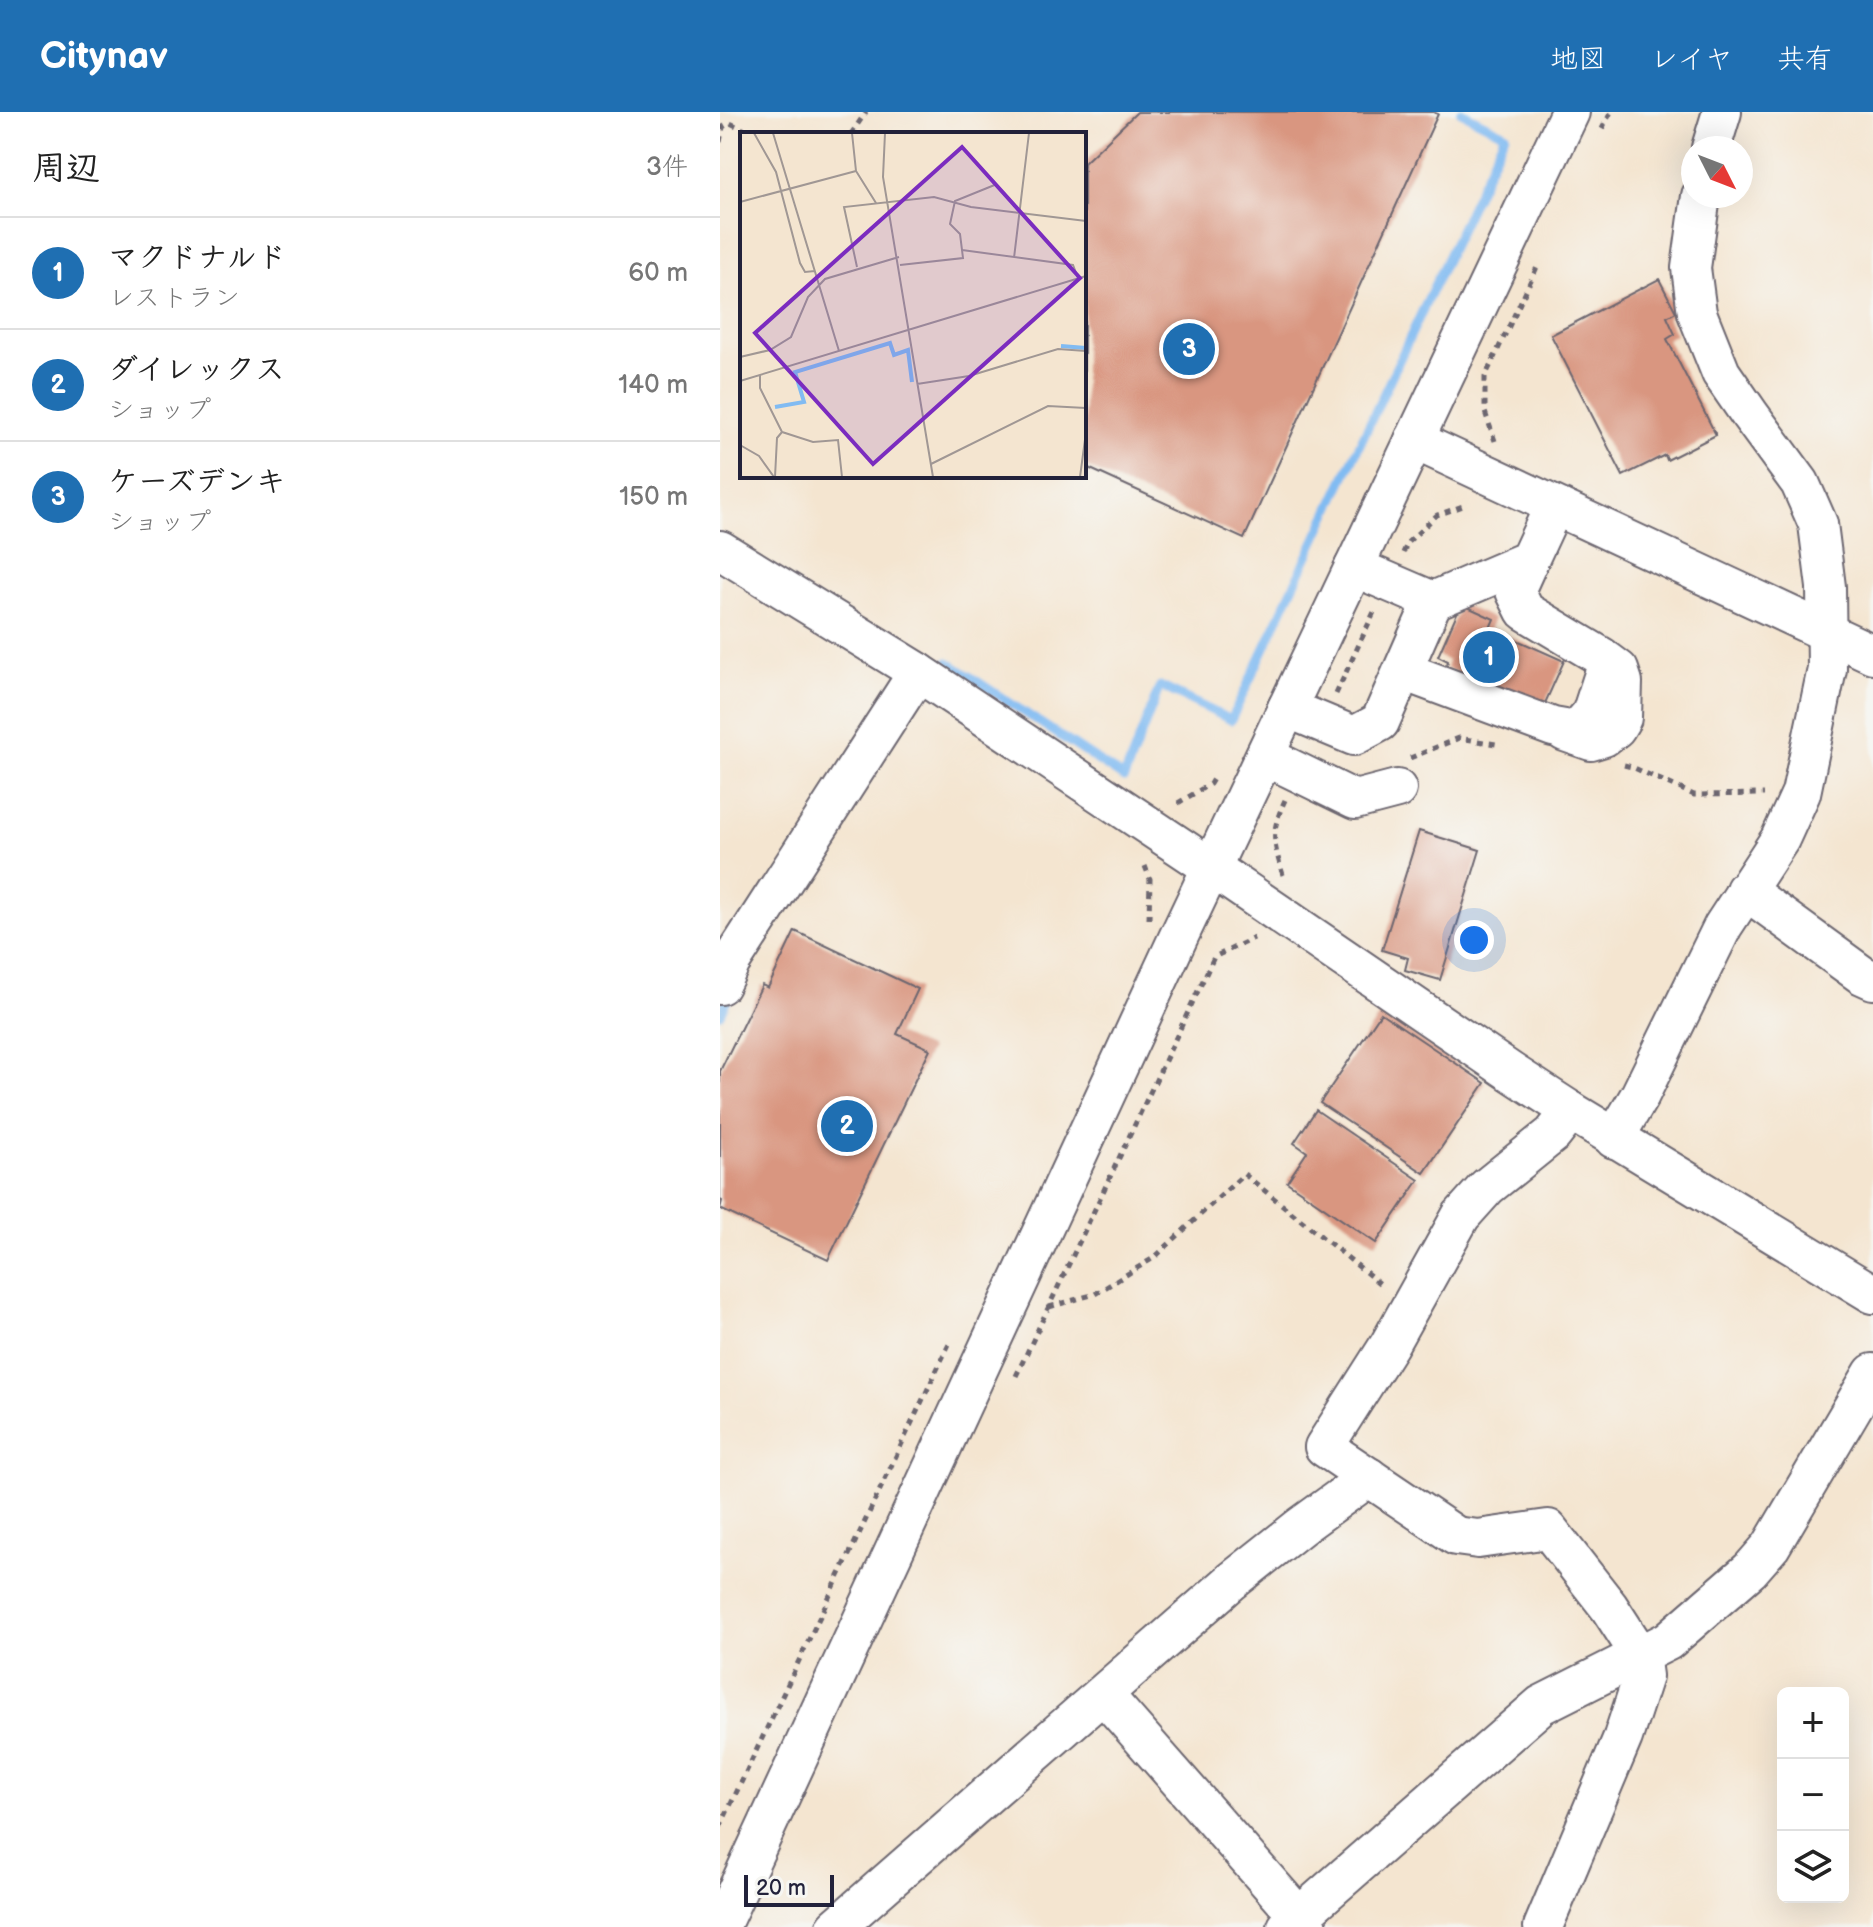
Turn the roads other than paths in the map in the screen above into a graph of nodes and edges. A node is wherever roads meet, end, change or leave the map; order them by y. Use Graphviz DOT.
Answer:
graph roads {
  1 [pos="1570,112"];
  2 [pos="1722,112"];
  3 [pos="1715,136"];
  4 [pos="1699,208"];
  5 [pos="1414,440"];
  6 [pos="1554,506"];
  7 [pos="720,550"];
  8 [pos="1529,560"];
  9 [pos="1354,567"];
  10 [pos="1433,601"];
  11 [pos="1827,632"];
  12 [pos="1873,654"];
  13 [pos="1403,671"];
  14 [pos="918,672"];
  15 [pos="1287,708"];
  16 [pos="1281,765"];
  17 [pos="1399,775"];
  18 [pos="1212,868"];
  19 [pos="1745,890"];
  20 [pos="1873,980"];
  21 [pos="720,985"];
  22 [pos="1571,1111"];
  23 [pos="1614,1139"];
  24 [pos="1873,1294"];
  25 [pos="1873,1373"];
  26 [pos="1369,1477"];
  27 [pos="1640,1655"];
  28 [pos="1104,1695"];
  29 [pos="730,1924"];
  30 [pos="1298,1924"];
  31 [pos="836,1927"];
  32 [pos="1543,1927"];
  1 -- 5 [label="street"];
  2 -- 3 [label="street"];
  4 -- 11 [label="street"];
  5 -- 6 [label="street"];
  5 -- 9 [label="street"];
  6 -- 8 [label="street"];
  6 -- 11 [label="street"];
  7 -- 14 [label="street"];
  8 -- 10 [label="street"];
  8 -- 13 [label="street"];
  9 -- 10 [label="street"];
  9 -- 15 [label="street"];
  10 -- 13 [label="street"];
  11 -- 12 [label="street"];
  11 -- 19 [label="street"];
  13 -- 15 [label="street"];
  14 -- 18 [label="street"];
  14 -- 21 [label="street"];
  15 -- 16 [label="street"];
  16 -- 17 [label="street"];
  16 -- 18 [label="street"];
  18 -- 22 [label="street"];
  18 -- 29 [label="street"];
  19 -- 20 [label="street"];
  19 -- 23 [label="street"];
  22 -- 23 [label="street"];
  22 -- 26 [label="street"];
  23 -- 24 [label="street"];
  25 -- 27 [label="street"];
  26 -- 27 [label="street"];
  26 -- 28 [label="street"];
  27 -- 30 [label="street"];
  27 -- 32 [label="street"];
  28 -- 30 [label="street"];
  28 -- 31 [label="street"];
}
